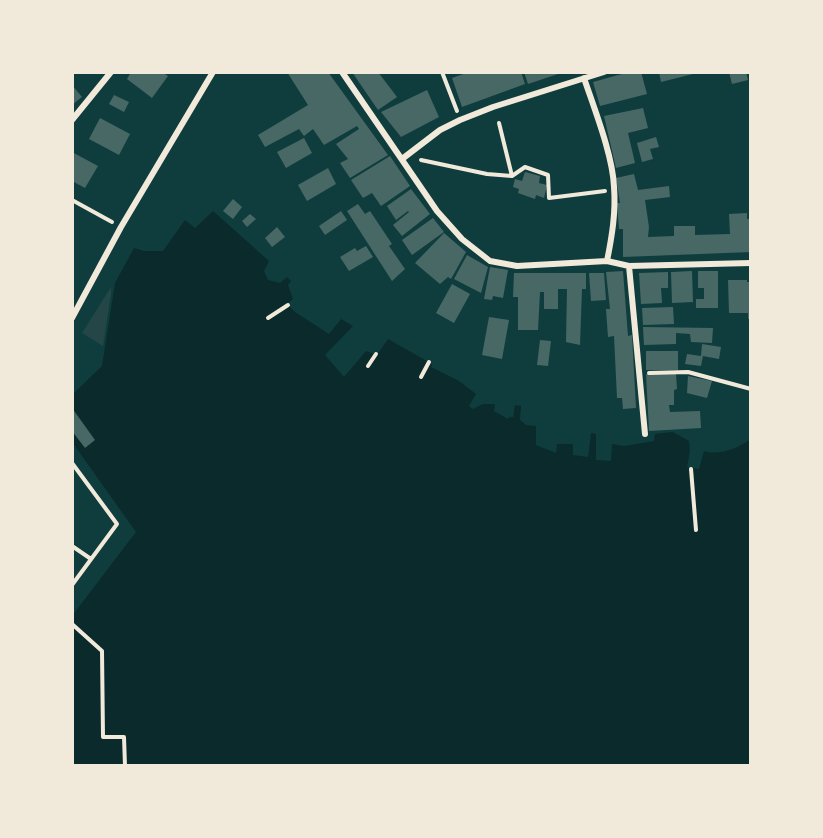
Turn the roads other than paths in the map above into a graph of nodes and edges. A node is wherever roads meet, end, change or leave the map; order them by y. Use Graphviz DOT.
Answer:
graph roads {
  1 [pos="111,72"];
  2 [pos="213,72"];
  3 [pos="342,72"];
  4 [pos="604,72"];
  5 [pos="584,78"];
  6 [pos="72,120"];
  7 [pos="402,159"];
  8 [pos="607,261"];
  9 [pos="751,263"];
  10 [pos="628,266"];
  11 [pos="72,318"];
  12 [pos="645,434"];
  1 -- 6 [label="street"];
  2 -- 11 [label="street"];
  3 -- 7 [label="street"];
  4 -- 5 [label="street"];
  5 -- 7 [label="street"];
  5 -- 8 [label="street"];
  7 -- 8 [label="street"];
  8 -- 10 [label="street"];
  9 -- 10 [label="street"];
  10 -- 12 [label="street"];
}
